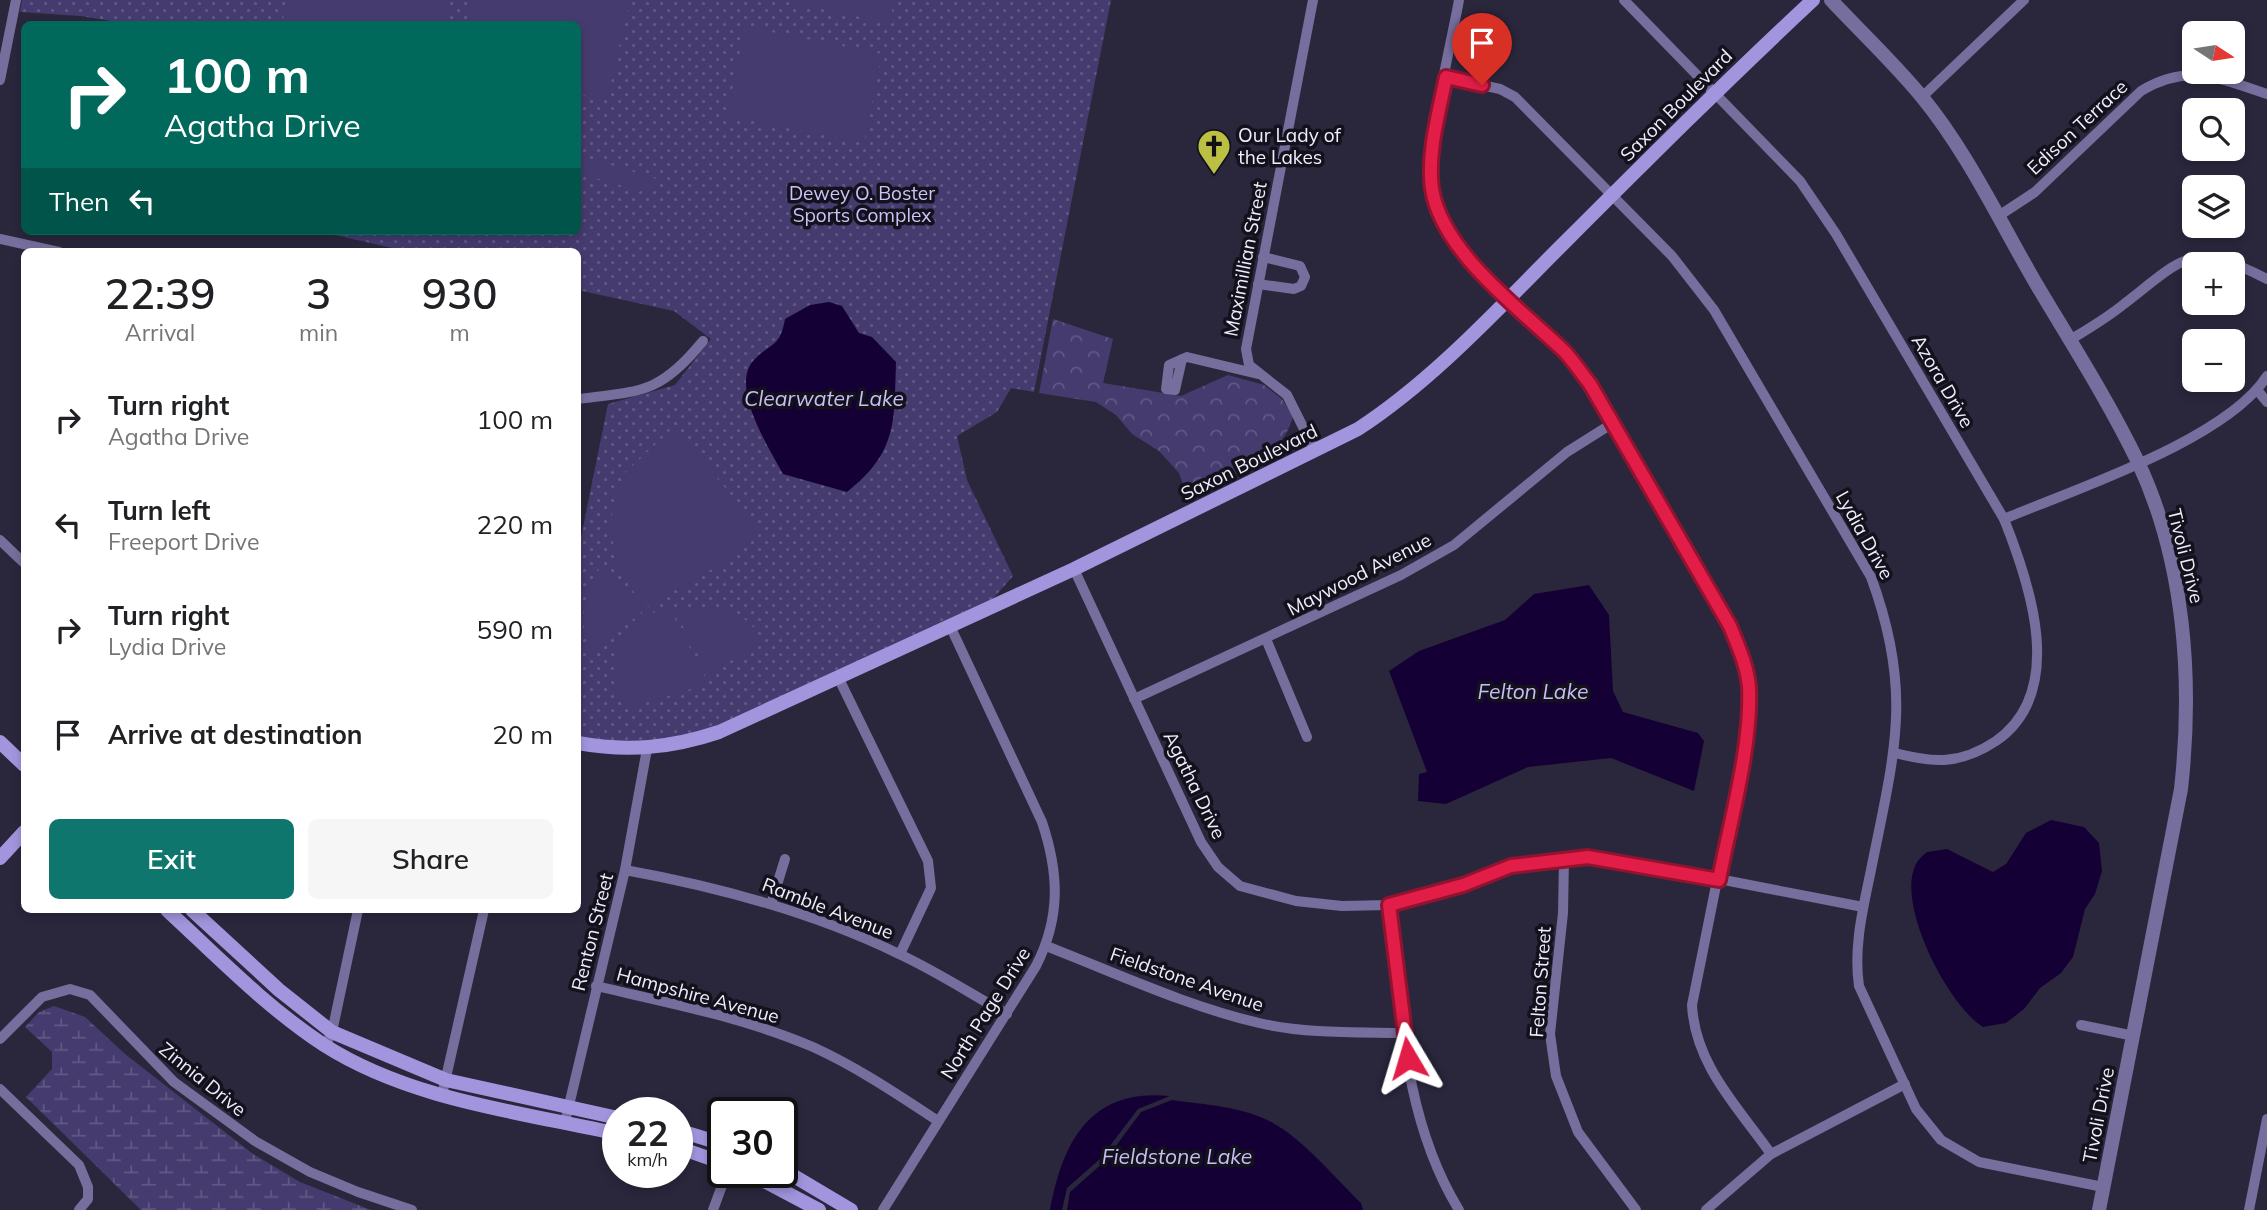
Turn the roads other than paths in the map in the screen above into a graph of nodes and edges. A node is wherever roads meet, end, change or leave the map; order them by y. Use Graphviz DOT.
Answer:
graph roads {
  1 [pos="16,0"];
  2 [pos="1312,0"];
  3 [pos="1459,0"];
  4 [pos="1624,0"];
  5 [pos="1813,0"];
  6 [pos="1831,0"];
  7 [pos="2024,0"];
  8 [pos="1446,77"];
  9 [pos="0,80"];
  10 [pos="1714,93"];
  11 [pos="2267,94"];
  12 [pos="1922,97"];
  13 [pos="1612,195"];
  14 [pos="1997,217"];
  15 [pos="0,239"];
  16 [pos="41,248"];
  17 [pos="1263,257"];
  18 [pos="2267,279"];
  19 [pos="1258,284"];
  20 [pos="1509,299"];
  21 [pos="2070,340"];
  22 [pos="703,341"];
  23 [pos="1182,359"];
  24 [pos="1258,374"];
  25 [pos="2267,376"];
  26 [pos="2258,391"];
  27 [pos="581,399"];
  28 [pos="2267,402"];
  29 [pos="1613,423"];
  30 [pos="1315,450"];
  31 [pos="2138,463"];
  32 [pos="2004,519"];
  33 [pos="0,540"];
  34 [pos="21,560"];
  35 [pos="1074,569"];
  36 [pos="951,628"];
  37 [pos="1266,639"];
  38 [pos="839,679"];
  39 [pos="1134,699"];
  40 [pos="1307,737"];
  41 [pos="0,743"];
  42 [pos="581,743"];
  43 [pos="646,749"];
  44 [pos="1895,752"];
  45 [pos="21,762"];
  46 [pos="21,835"];
  47 [pos="0,858"];
  48 [pos="785,859"];
  49 [pos="1564,859"];
  50 [pos="625,870"];
  51 [pos="1719,880"];
  52 [pos="771,904"];
  53 [pos="1389,905"];
  54 [pos="1863,908"];
  55 [pos="170,913"];
  56 [pos="195,913"];
  57 [pos="357,913"];
  58 [pos="483,913"];
  59 [pos="1046,946"];
  60 [pos="900,954"];
  61 [pos="596,986"];
  62 [pos="1006,1014"];
  63 [pos="2081,1025"];
  64 [pos="1404,1033"];
  65 [pos="2134,1036"];
  66 [pos="0,1039"];
  67 [pos="329,1039"];
  68 [pos="446,1080"];
  69 [pos="1905,1084"];
  70 [pos="0,1089"];
  71 [pos="442,1095"];
  72 [pos="566,1115"];
  73 [pos="602,1117"];
  74 [pos="2267,1119"];
  75 [pos="938,1121"];
  76 [pos="602,1128"];
  77 [pos="1771,1154"];
  78 [pos="798,1179"];
  79 [pos="2103,1187"];
  80 [pos="721,1188"];
  81 [pos="777,1188"];
  82 [pos="79,1210"];
  83 [pos="412,1210"];
  84 [pos="713,1210"];
  85 [pos="819,1210"];
  86 [pos="851,1210"];
  87 [pos="883,1210"];
  88 [pos="1459,1210"];
  89 [pos="1636,1210"];
  90 [pos="1706,1210"];
  91 [pos="2099,1210"];
  92 [pos="2249,1210"];
  1 -- 9 [label="street"];
  2 -- 17 [label="street, Maximillian Street"];
  3 -- 8 [label="street"];
  4 -- 10 [label="street, Azora Drive"];
  5 -- 10 [label="main road, Saxon Boulevard"];
  6 -- 12 [label="street, Tivoli Drive"];
  7 -- 12 [label="street"];
  8 -- 13 [label="street, Lydia Drive"];
  8 -- 20 [label="street"];
  10 -- 13 [label="main road, Saxon Boulevard"];
  10 -- 32 [label="street, Azora Drive"];
  11 -- 14 [label="street, Edison Terrace"];
  12 -- 14 [label="street, Tivoli Drive"];
  13 -- 20 [label="main road, Saxon Boulevard"];
  13 -- 44 [label="street, Lydia Drive"];
  14 -- 21 [label="street, Tivoli Drive"];
  15 -- 16 [label="street"];
  17 -- 19 [label="street, Maximillian Street"];
  17 -- 19 [label="street"];
  18 -- 21 [label="street"];
  19 -- 24 [label="street, Maximillian Street"];
  20 -- 29 [label="street"];
  20 -- 30 [label="main road, Saxon Boulevard"];
  21 -- 31 [label="street, Tivoli Drive"];
  22 -- 27 [label="street"];
  23 -- 24 [label="street"];
  24 -- 30 [label="street"];
  25 -- 26 [label="street"];
  26 -- 28 [label="street"];
  26 -- 31 [label="street"];
  29 -- 37 [label="street, Maywood Avenue"];
  29 -- 51 [label="street"];
  30 -- 35 [label="main road, Saxon Boulevard"];
  31 -- 32 [label="street"];
  31 -- 65 [label="street, Tivoli Drive"];
  32 -- 44 [label="street, Azora Drive"];
  33 -- 34 [label="street"];
  35 -- 36 [label="main road, Saxon Boulevard"];
  35 -- 39 [label="street, Agatha Drive"];
  36 -- 38 [label="main road, Saxon Boulevard"];
  36 -- 59 [label="street, North Page Drive"];
  37 -- 39 [label="street, Maywood Avenue"];
  37 -- 40 [label="street"];
  38 -- 43 [label="main road, Saxon Boulevard"];
  38 -- 60 [label="street"];
  39 -- 53 [label="street, Agatha Drive"];
  41 -- 45 [label="main road"];
  42 -- 43 [label="main road, Saxon Boulevard"];
  43 -- 50 [label="street, Renton Street"];
  44 -- 54 [label="street, Lydia Drive"];
  46 -- 47 [label="main road"];
  48 -- 52 [label="street"];
  49 -- 51 [label="street, Agatha Drive"];
  49 -- 53 [label="street, Agatha Drive"];
  49 -- 89 [label="street, Felton Street"];
  50 -- 52 [label="street, Ramble Avenue"];
  50 -- 61 [label="street, Renton Street"];
  51 -- 54 [label="street, Agatha Drive"];
  51 -- 77 [label="street"];
  52 -- 60 [label="street, Ramble Avenue"];
  53 -- 64 [label="street"];
  54 -- 69 [label="street, Lydia Drive"];
  55 -- 67 [label="main road"];
  56 -- 67 [label="main road"];
  57 -- 67 [label="street"];
  58 -- 68 [label="street"];
  59 -- 62 [label="street, North Page Drive"];
  59 -- 64 [label="street, Fieldstone Avenue"];
  60 -- 62 [label="street, Ramble Avenue"];
  61 -- 72 [label="street, Renton Street"];
  61 -- 75 [label="street, Hampshire Avenue"];
  62 -- 75 [label="street, North Page Drive"];
  63 -- 65 [label="street"];
  64 -- 88 [label="street"];
  65 -- 79 [label="street, Tivoli Drive"];
  66 -- 83 [label="street, Zinnia Drive"];
  67 -- 68 [label="main road"];
  67 -- 71 [label="main road"];
  68 -- 71 [label="street"];
  68 -- 72 [label="main road"];
  69 -- 77 [label="street"];
  69 -- 79 [label="street, Lydia Drive"];
  70 -- 82 [label="street"];
  71 -- 72 [label="main road"];
  72 -- 73 [label="main road"];
  72 -- 76 [label="main road"];
  74 -- 92 [label="street"];
  75 -- 87 [label="street, North Page Drive"];
  77 -- 90 [label="street"];
  78 -- 86 [label="main road"];
  79 -- 91 [label="street, Tivoli Drive"];
  80 -- 84 [label="street"];
  81 -- 85 [label="main road"];
}
